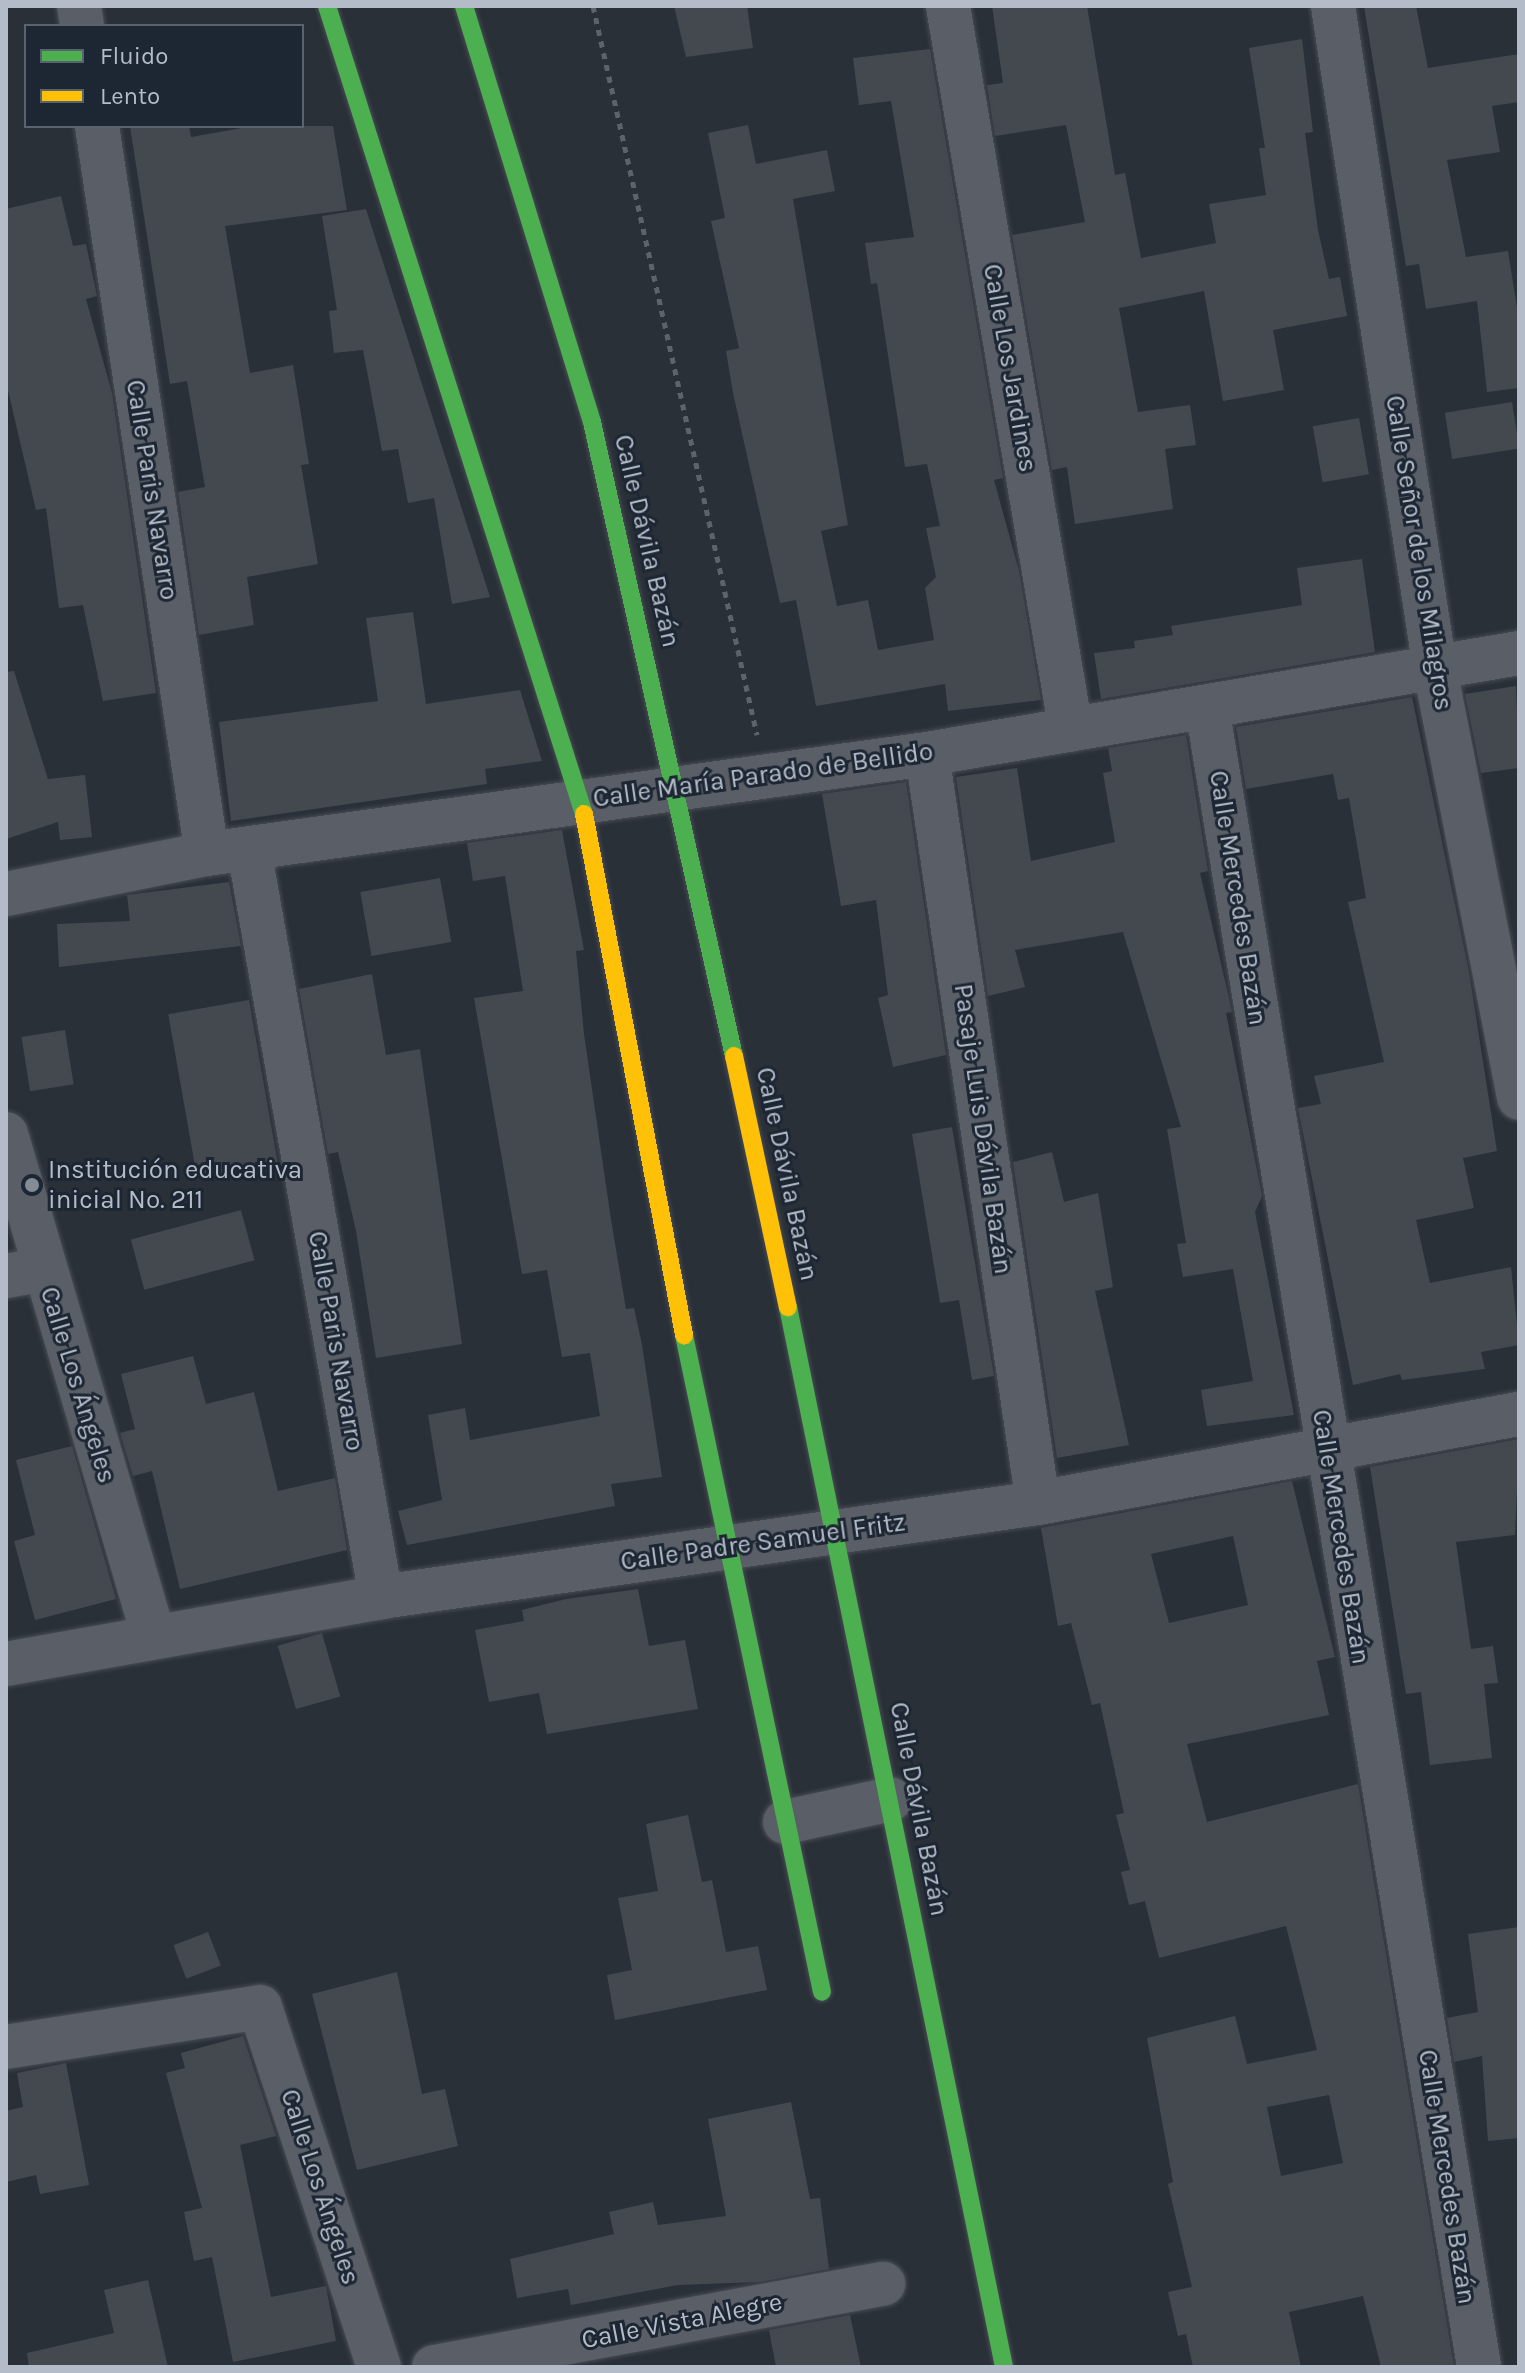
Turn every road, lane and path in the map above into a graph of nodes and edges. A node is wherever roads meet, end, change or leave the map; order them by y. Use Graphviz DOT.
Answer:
graph roads {
  1 [pos="327,6"];
  2 [pos="464,6"];
  3 [pos="593,6"];
  4 [pos="948,6"];
  5 [pos="1333,6"];
  6 [pos="97,128"];
  7 [pos="1519,653"];
  8 [pos="1435,669"];
  9 [pos="1207,707"];
  10 [pos="1071,730"];
  11 [pos="927,754"];
  12 [pos="766,774"];
  13 [pos="676,785"];
  14 [pos="581,799"];
  15 [pos="249,849"];
  16 [pos="207,854"];
  17 [pos="6,894"];
  18 [pos="1519,1098"];
  19 [pos="6,1134"];
  20 [pos="25,1273"];
  21 [pos="1519,1414"];
  22 [pos="1326,1450"];
  23 [pos="1038,1503"];
  24 [pos="837,1531"];
  25 [pos="725,1547"];
  26 [pos="381,1597"];
  27 [pos="153,1634"];
  28 [pos="6,1664"];
  29 [pos="891,1799"];
  30 [pos="785,1822"];
  31 [pos="822,1992"];
  32 [pos="6,2047"];
  33 [pos="883,2284"];
  34 [pos="379,2367"];
  35 [pos="434,2367"];
  36 [pos="1004,2367"];
  37 [pos="1479,2367"];
  1 -- 14 [label="main road"];
  2 -- 13 [label="main road, Calle Dávila Bazán"];
  3 -- 12 [label="path"];
  4 -- 10 [label="street, Calle Los Jardines"];
  5 -- 8 [label="street, Calle Señor de los Milagros"];
  6 -- 16 [label="street, Calle Paris Navarro"];
  7 -- 8 [label="street, Calle María Parado de Bellido"];
  8 -- 9 [label="street, Calle María Parado de Bellido"];
  8 -- 18 [label="street, Calle Señor de los Milagros"];
  9 -- 10 [label="street, Calle María Parado de Bellido"];
  9 -- 22 [label="street, Calle Mercedes Bazán"];
  10 -- 11 [label="street, Calle María Parado de Bellido"];
  11 -- 12 [label="street, Calle María Parado de Bellido"];
  11 -- 23 [label="street, Pasaje Luis Dávila Bazán"];
  12 -- 13 [label="street, Calle María Parado de Bellido"];
  13 -- 14 [label="street, Calle María Parado de Bellido"];
  13 -- 24 [label="main road, Calle Dávila Bazán"];
  14 -- 15 [label="street, Calle María Parado de Bellido"];
  14 -- 25 [label="main road"];
  15 -- 16 [label="street, Calle María Parado de Bellido"];
  15 -- 26 [label="street, Calle Paris Navarro"];
  16 -- 17 [label="street, Calle María Parado de Bellido"];
  19 -- 20 [label="street, Calle Los Ángeles"];
  20 -- 27 [label="street, Calle Los Ángeles"];
  21 -- 22 [label="street, Calle Padre Samuel Fritz"];
  22 -- 23 [label="street, Calle Padre Samuel Fritz"];
  22 -- 37 [label="street, Calle Mercedes Bazán"];
  23 -- 24 [label="street, Calle Padre Samuel Fritz"];
  24 -- 25 [label="street, Calle Padre Samuel Fritz"];
  24 -- 29 [label="main road, Calle Dávila Bazán"];
  25 -- 26 [label="street, Calle Padre Samuel Fritz"];
  25 -- 30 [label="main road"];
  26 -- 27 [label="street, Calle Padre Samuel Fritz"];
  27 -- 28 [label="street, Calle Padre Samuel Fritz"];
  29 -- 30 [label="street"];
  29 -- 36 [label="main road, Calle Dávila Bazán"];
  30 -- 31 [label="main road"];
  32 -- 34 [label="street, Calle Los Ángeles"];
  33 -- 35 [label="street, Calle Vista Alegre"];
}
